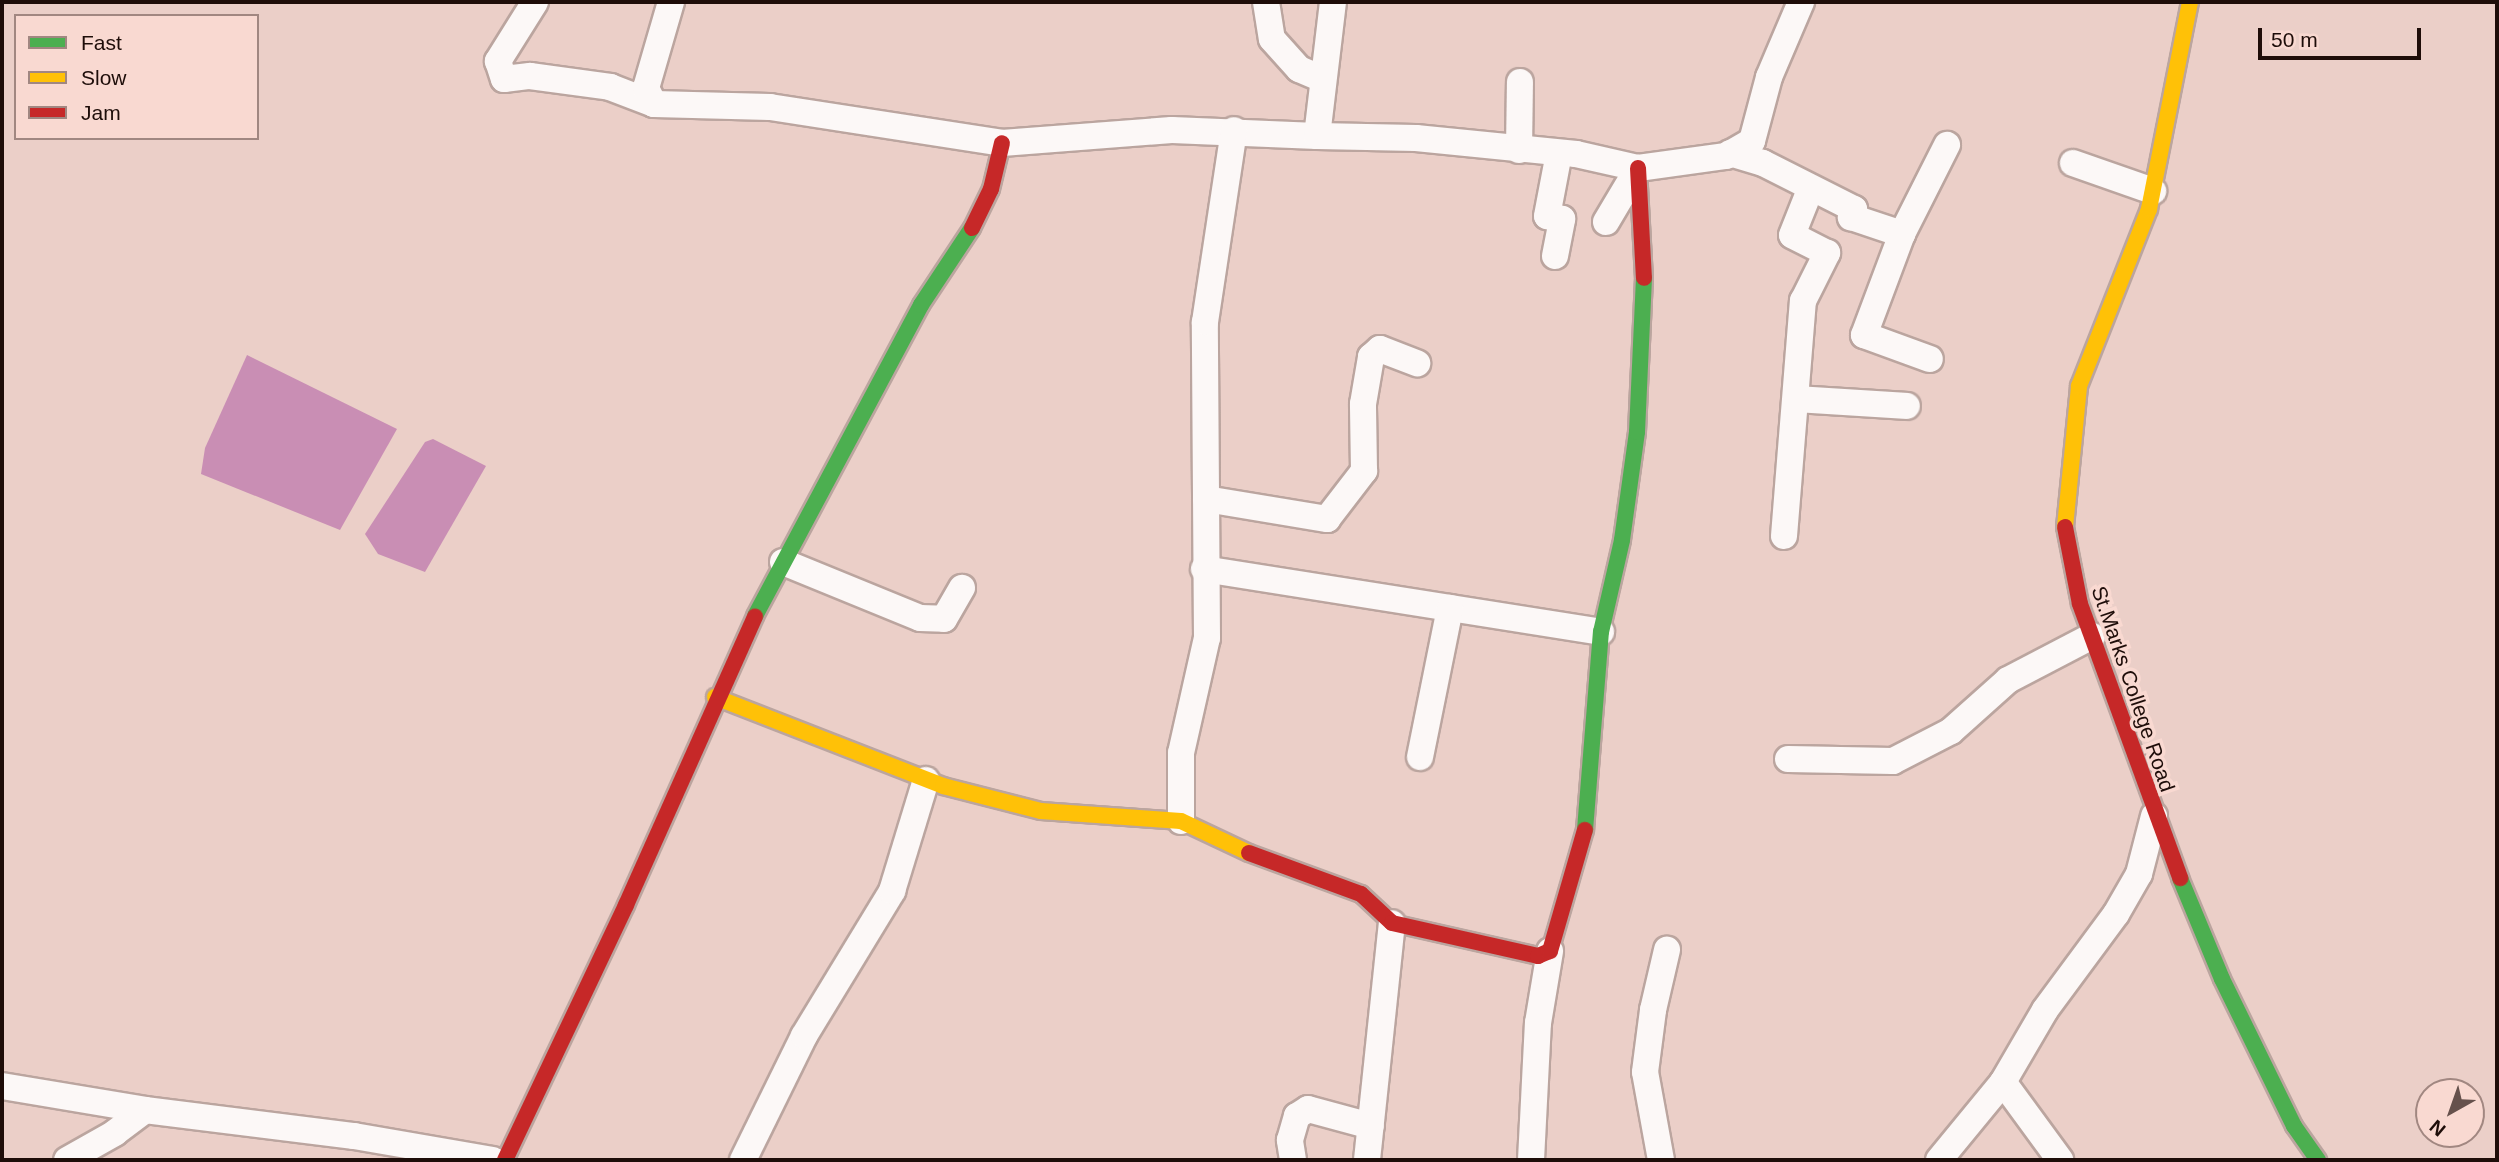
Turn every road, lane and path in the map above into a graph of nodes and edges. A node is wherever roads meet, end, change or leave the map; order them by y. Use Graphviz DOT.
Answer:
graph roads {
  1 [pos="536,2"];
  2 [pos="671,2"];
  3 [pos="1266,2"];
  4 [pos="1333,2"];
  5 [pos="1801,2"];
  6 [pos="2190,2"];
  7 [pos="1322,79"];
  8 [pos="1520,82"];
  9 [pos="654,104"];
  10 [pos="1234,130"];
  11 [pos="1317,135"];
  12 [pos="1002,143"];
  13 [pos="1947,145"];
  14 [pos="1519,150"];
  15 [pos="1559,153"];
  16 [pos="1730,153"];
  17 [pos="2073,163"];
  18 [pos="1638,168"];
  19 [pos="1810,190"];
  20 [pos="2152,191"];
  21 [pos="1606,222"];
  22 [pos="1902,234"];
  23 [pos="1555,256"];
  24 [pos="1930,359"];
  25 [pos="1417,362"];
  26 [pos="1797,399"];
  27 [pos="1908,406"];
  28 [pos="1206,499"];
  29 [pos="1784,536"];
  30 [pos="783,562"];
  31 [pos="1205,569"];
  32 [pos="962,588"];
  33 [pos="1450,608"];
  34 [pos="1601,632"];
  35 [pos="2092,636"];
  36 [pos="715,697"];
  37 [pos="1420,757"];
  38 [pos="1788,759"];
  39 [pos="926,780"];
  40 [pos="2154,816"];
  41 [pos="1181,821"];
  42 [pos="1392,923"];
  43 [pos="1667,950"];
  44 [pos="1550,951"];
  45 [pos="2003,1082"];
  46 [pos="2,1086"];
  47 [pos="145,1110"];
  48 [pos="1371,1126"];
  49 [pos="67,1160"];
  50 [pos="493,1160"];
  51 [pos="505,1160"];
  52 [pos="743,1160"];
  53 [pos="1293,1160"];
  54 [pos="1367,1160"];
  55 [pos="1531,1160"];
  56 [pos="1661,1160"];
  57 [pos="1939,1160"];
  58 [pos="2060,1160"];
  59 [pos="2318,1160"];
  1 -- 9 [label="street"];
  2 -- 9 [label="street"];
  3 -- 7 [label="street"];
  4 -- 7 [label="street"];
  5 -- 16 [label="street"];
  6 -- 20 [label="street, St.Marks College Road"];
  7 -- 11 [label="street"];
  8 -- 14 [label="street"];
  9 -- 12 [label="street"];
  10 -- 11 [label="street"];
  10 -- 12 [label="street"];
  10 -- 28 [label="street"];
  11 -- 14 [label="street"];
  12 -- 30 [label="street"];
  13 -- 22 [label="street"];
  14 -- 15 [label="street"];
  15 -- 18 [label="street"];
  15 -- 23 [label="street"];
  16 -- 18 [label="street"];
  16 -- 19 [label="street"];
  17 -- 20 [label="street"];
  18 -- 21 [label="street"];
  18 -- 34 [label="street"];
  19 -- 22 [label="street"];
  19 -- 26 [label="street"];
  20 -- 35 [label="street, St.Marks College Road"];
  22 -- 24 [label="street"];
  25 -- 28 [label="street"];
  26 -- 27 [label="street"];
  26 -- 29 [label="street"];
  28 -- 31 [label="street"];
  30 -- 32 [label="street"];
  30 -- 36 [label="street"];
  31 -- 33 [label="street"];
  31 -- 41 [label="street"];
  33 -- 34 [label="street"];
  33 -- 37 [label="street"];
  34 -- 44 [label="street"];
  35 -- 38 [label="street"];
  35 -- 40 [label="street, St.Marks College Road"];
  36 -- 39 [label="street"];
  36 -- 51 [label="street"];
  39 -- 41 [label="street"];
  39 -- 52 [label="street"];
  40 -- 45 [label="street"];
  40 -- 59 [label="street, St.Marks College Road"];
  41 -- 42 [label="street"];
  42 -- 44 [label="street"];
  42 -- 48 [label="street"];
  43 -- 56 [label="street"];
  44 -- 55 [label="street"];
  45 -- 57 [label="street"];
  45 -- 58 [label="street"];
  46 -- 47 [label="street"];
  47 -- 49 [label="street"];
  47 -- 50 [label="street"];
  48 -- 53 [label="street"];
  48 -- 54 [label="street"];
}
